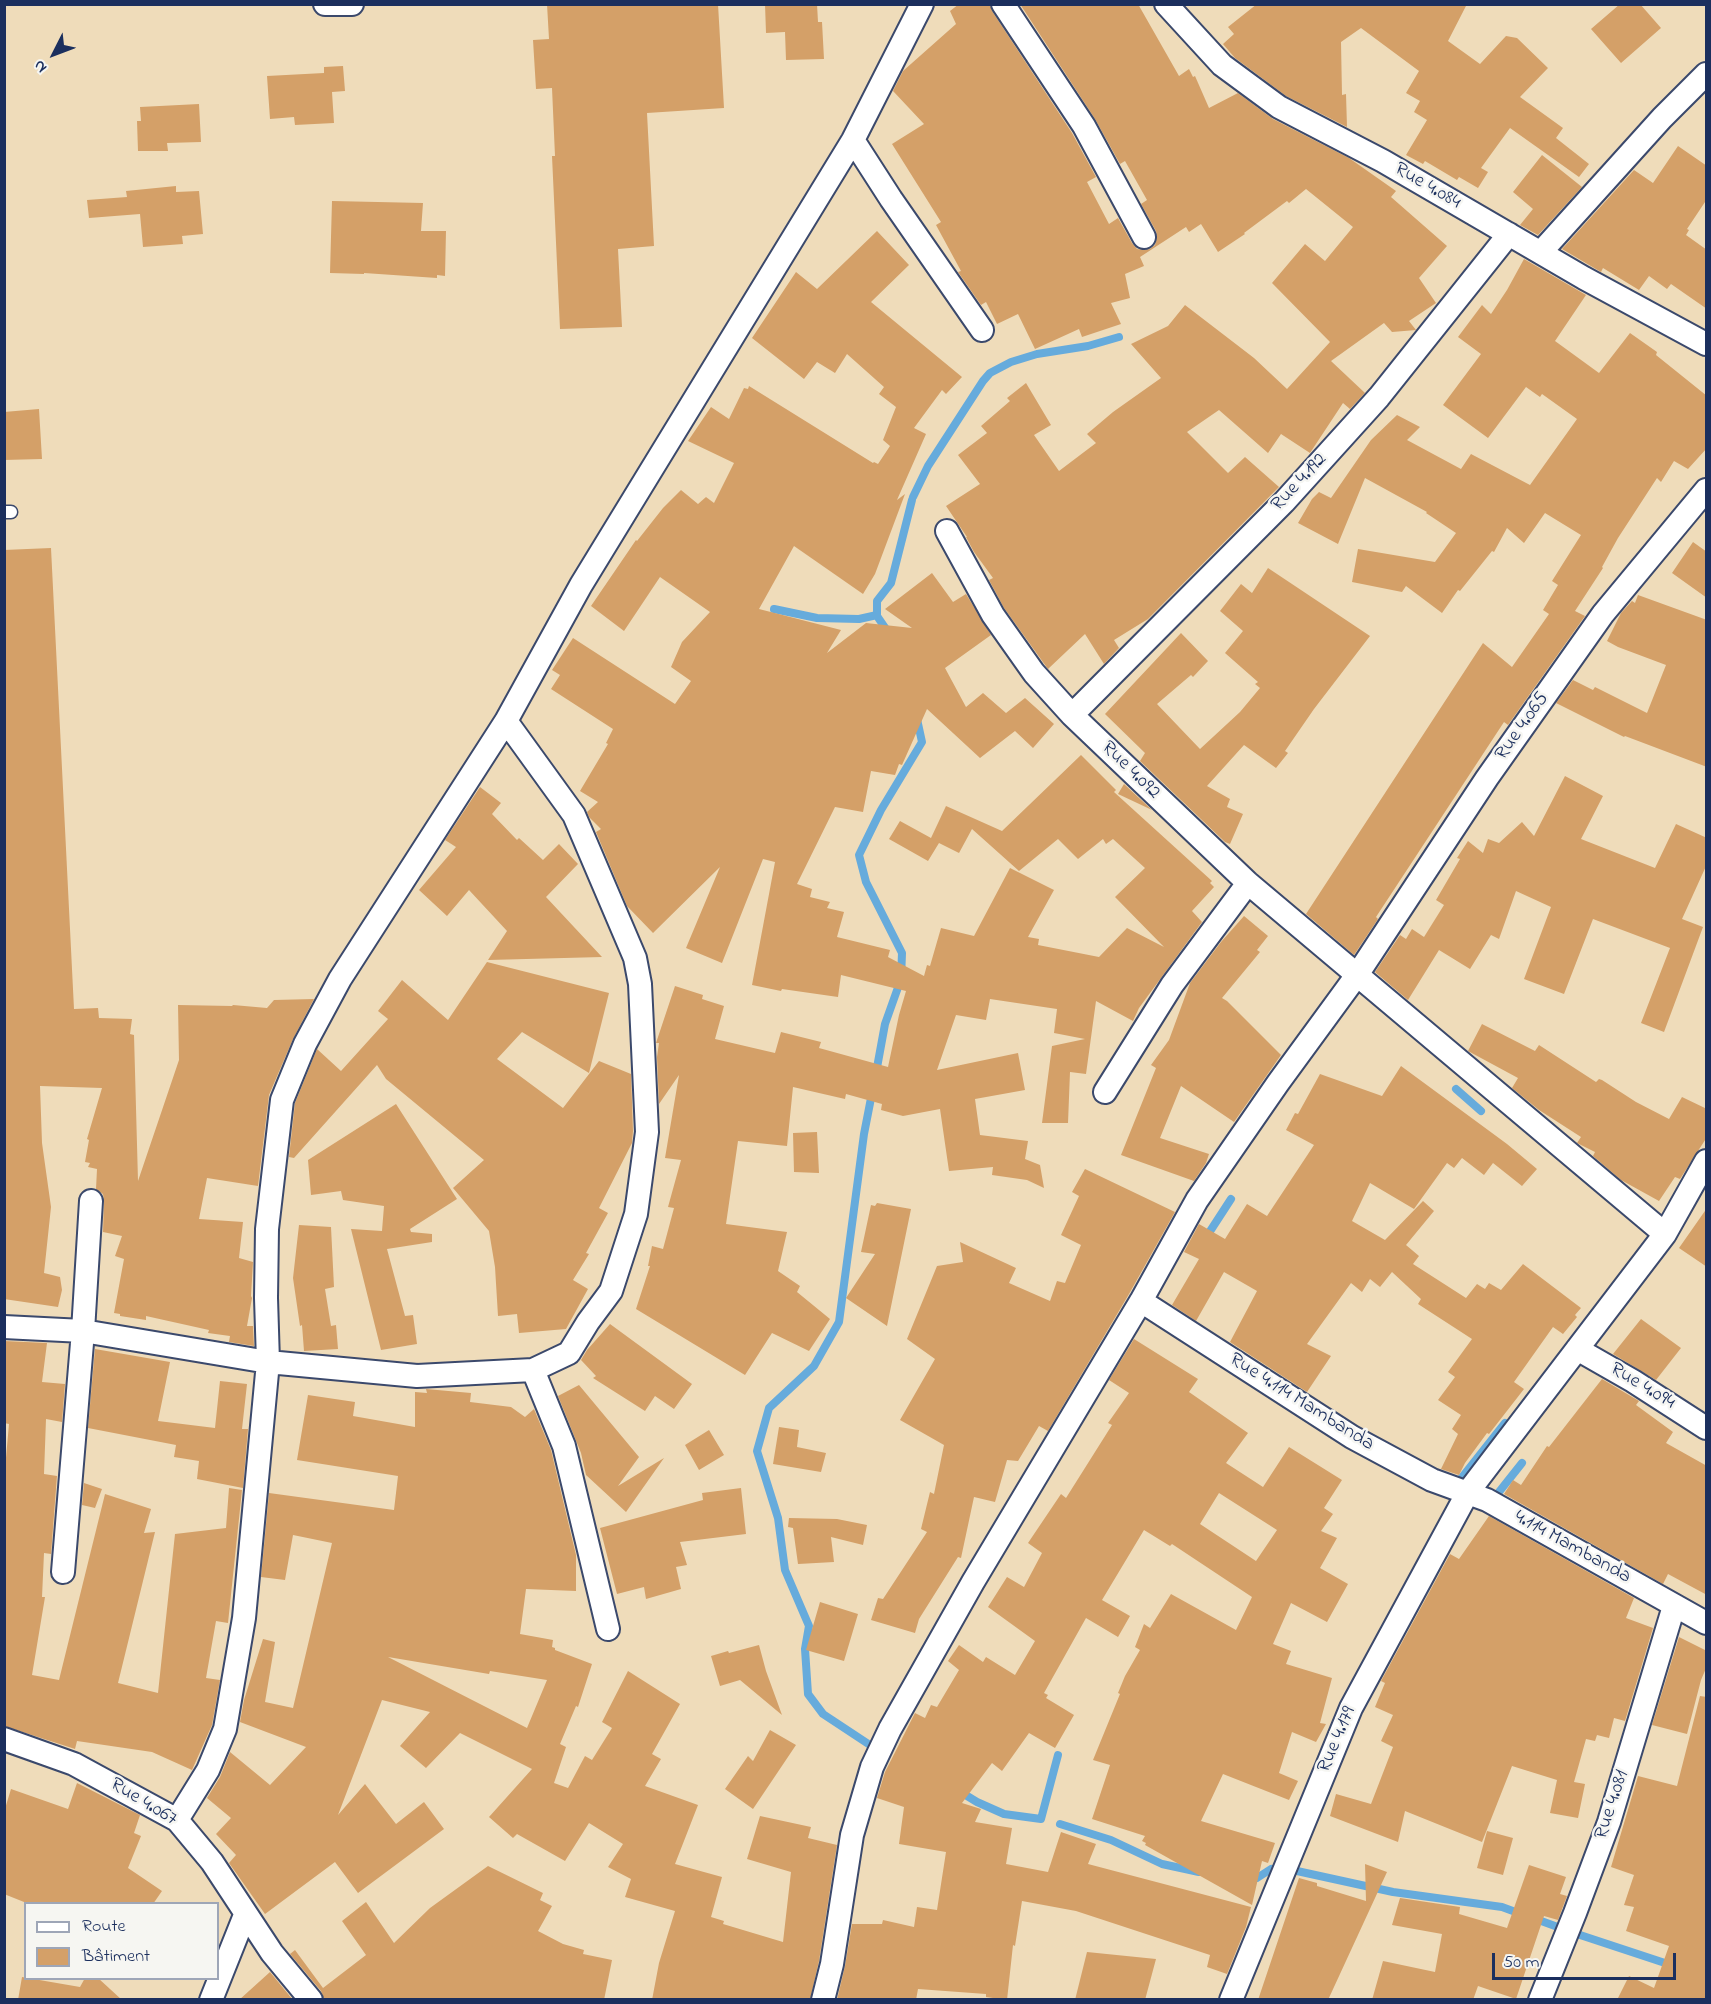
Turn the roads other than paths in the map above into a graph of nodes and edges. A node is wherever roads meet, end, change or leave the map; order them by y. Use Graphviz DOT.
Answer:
graph roads {
  1 [pos="325,4"];
  2 [pos="352,4"];
  3 [pos="922,4"];
  4 [pos="1002,4"];
  5 [pos="1166,4"];
  6 [pos="1707,74"];
  7 [pos="853,140"];
  8 [pos="1509,234"];
  9 [pos="1144,237"];
  10 [pos="1541,252"];
  11 [pos="982,330"];
  12 [pos="1707,344"];
  13 [pos="1707,490"];
  14 [pos="947,531"];
  15 [pos="1072,715"];
  16 [pos="506,722"];
  17 [pos="1248,883"];
  18 [pos="1357,975"];
  19 [pos="1106,1092"];
  20 [pos="1707,1161"];
  21 [pos="91,1201"];
  22 [pos="1665,1233"];
  23 [pos="1142,1300"];
  24 [pos="4,1327"];
  25 [pos="83,1331"];
  26 [pos="1577,1349"];
  27 [pos="267,1362"];
  28 [pos="533,1370"];
  29 [pos="1707,1428"];
  30 [pos="1468,1492"];
  31 [pos="63,1572"];
  32 [pos="1674,1606"];
  33 [pos="1707,1623"];
  34 [pos="608,1629"];
  35 [pos="4,1739"];
  36 [pos="177,1820"];
  37 [pos="245,1915"];
  38 [pos="211,2000"];
  39 [pos="311,2000"];
  40 [pos="823,2000"];
  41 [pos="1232,2000"];
  42 [pos="1540,2000"];
  1 -- 2 [label="street"];
  3 -- 7 [label="street"];
  4 -- 9 [label="street"];
  5 -- 8 [label="street, Rue 4.084"];
  6 -- 10 [label="street"];
  7 -- 11 [label="street"];
  7 -- 16 [label="street"];
  8 -- 10 [label="street, Rue 4.084"];
  8 -- 15 [label="street, Rue 4.192"];
  10 -- 12 [label="street, Rue 4.084"];
  13 -- 18 [label="street, Rue 4.065"];
  14 -- 15 [label="street, Rue 4.092"];
  15 -- 17 [label="street, Rue 4.092"];
  16 -- 27 [label="street"];
  16 -- 28 [label="street"];
  17 -- 18 [label="street, Rue 4.092"];
  17 -- 19 [label="street"];
  18 -- 22 [label="street, Rue 4.092"];
  18 -- 23 [label="street, Rue 4.065"];
  20 -- 22 [label="street, Rue 4.179"];
  21 -- 25 [label="street"];
  22 -- 26 [label="street, Rue 4.179"];
  23 -- 30 [label="street, Rue 4.114 Mambanda"];
  23 -- 40 [label="street, Rue 4.065"];
  24 -- 25 [label="street"];
  25 -- 27 [label="street"];
  25 -- 31 [label="street"];
  26 -- 29 [label="street, Rue 4.094"];
  26 -- 30 [label="street, Rue 4.179"];
  27 -- 28 [label="street"];
  27 -- 36 [label="street"];
  28 -- 34 [label="street"];
  30 -- 32 [label="street, 4.114 Mambanda"];
  30 -- 41 [label="street, Rue 4.179"];
  32 -- 33 [label="street, 4.114 Mambanda"];
  32 -- 42 [label="street, Rue 4.081"];
  35 -- 36 [label="street, Rue 4.067"];
  36 -- 37 [label="street, Rue 4.067"];
  37 -- 38 [label="street"];
  37 -- 39 [label="street, Rue 4.067"];
}
